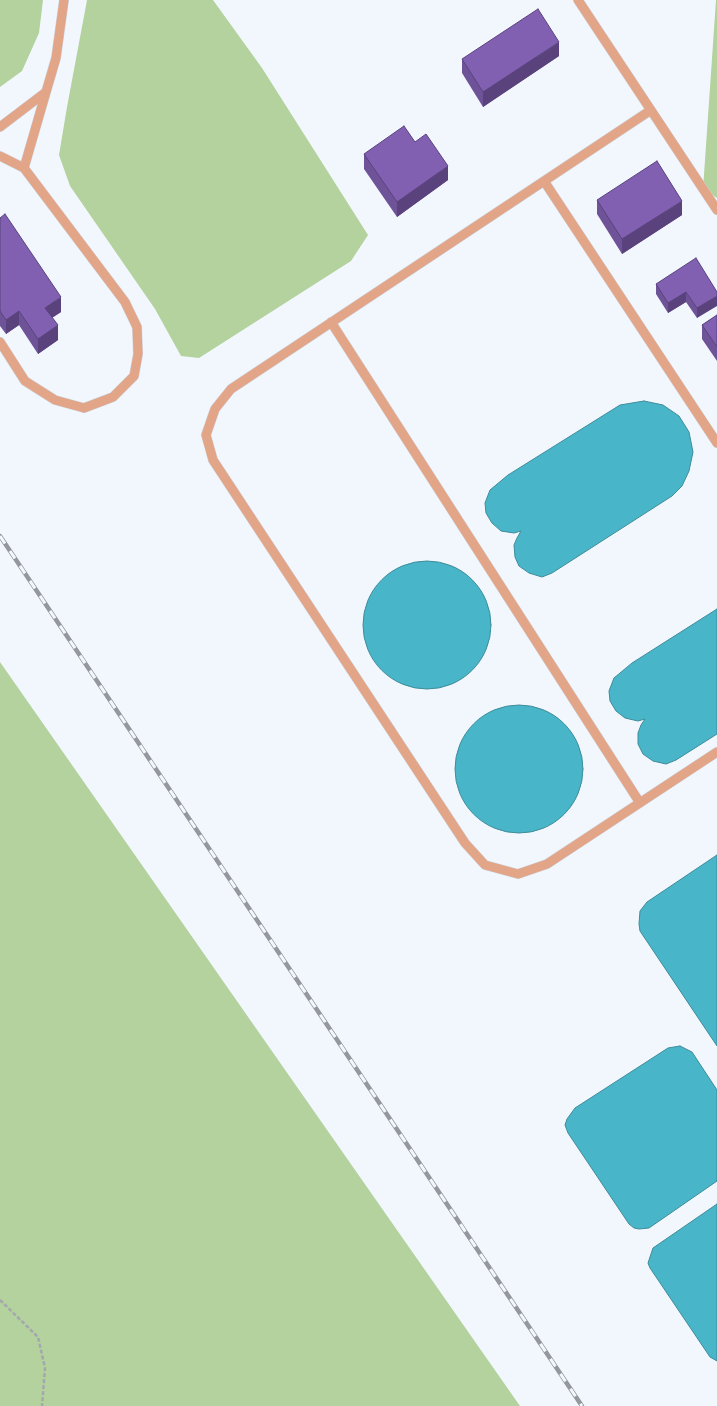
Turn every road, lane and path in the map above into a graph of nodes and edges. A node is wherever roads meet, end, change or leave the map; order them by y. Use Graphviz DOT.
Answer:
graph roads {
  1 [pos="64,0"];
  2 [pos="578,0"];
  3 [pos="46,92"];
  4 [pos="651,110"];
  5 [pos="0,127"];
  6 [pos="0,156"];
  7 [pos="24,168"];
  8 [pos="544,181"];
  9 [pos="717,210"];
  10 [pos="331,322"];
  11 [pos="0,342"];
  12 [pos="717,443"];
  13 [pos="717,752"];
  14 [pos="640,803"];
  15 [pos="0,1300"];
  16 [pos="42,1406"];
  1 -- 3 [label="lane"];
  2 -- 4 [label="lane"];
  3 -- 5 [label="lane"];
  3 -- 7 [label="lane"];
  4 -- 8 [label="lane"];
  4 -- 9 [label="lane"];
  6 -- 7 [label="lane"];
  7 -- 11 [label="lane"];
  8 -- 10 [label="lane"];
  8 -- 12 [label="lane"];
  10 -- 14 [label="lane"];
  10 -- 14 [label="lane"];
  13 -- 14 [label="lane"];
  15 -- 16 [label="path"];
}
